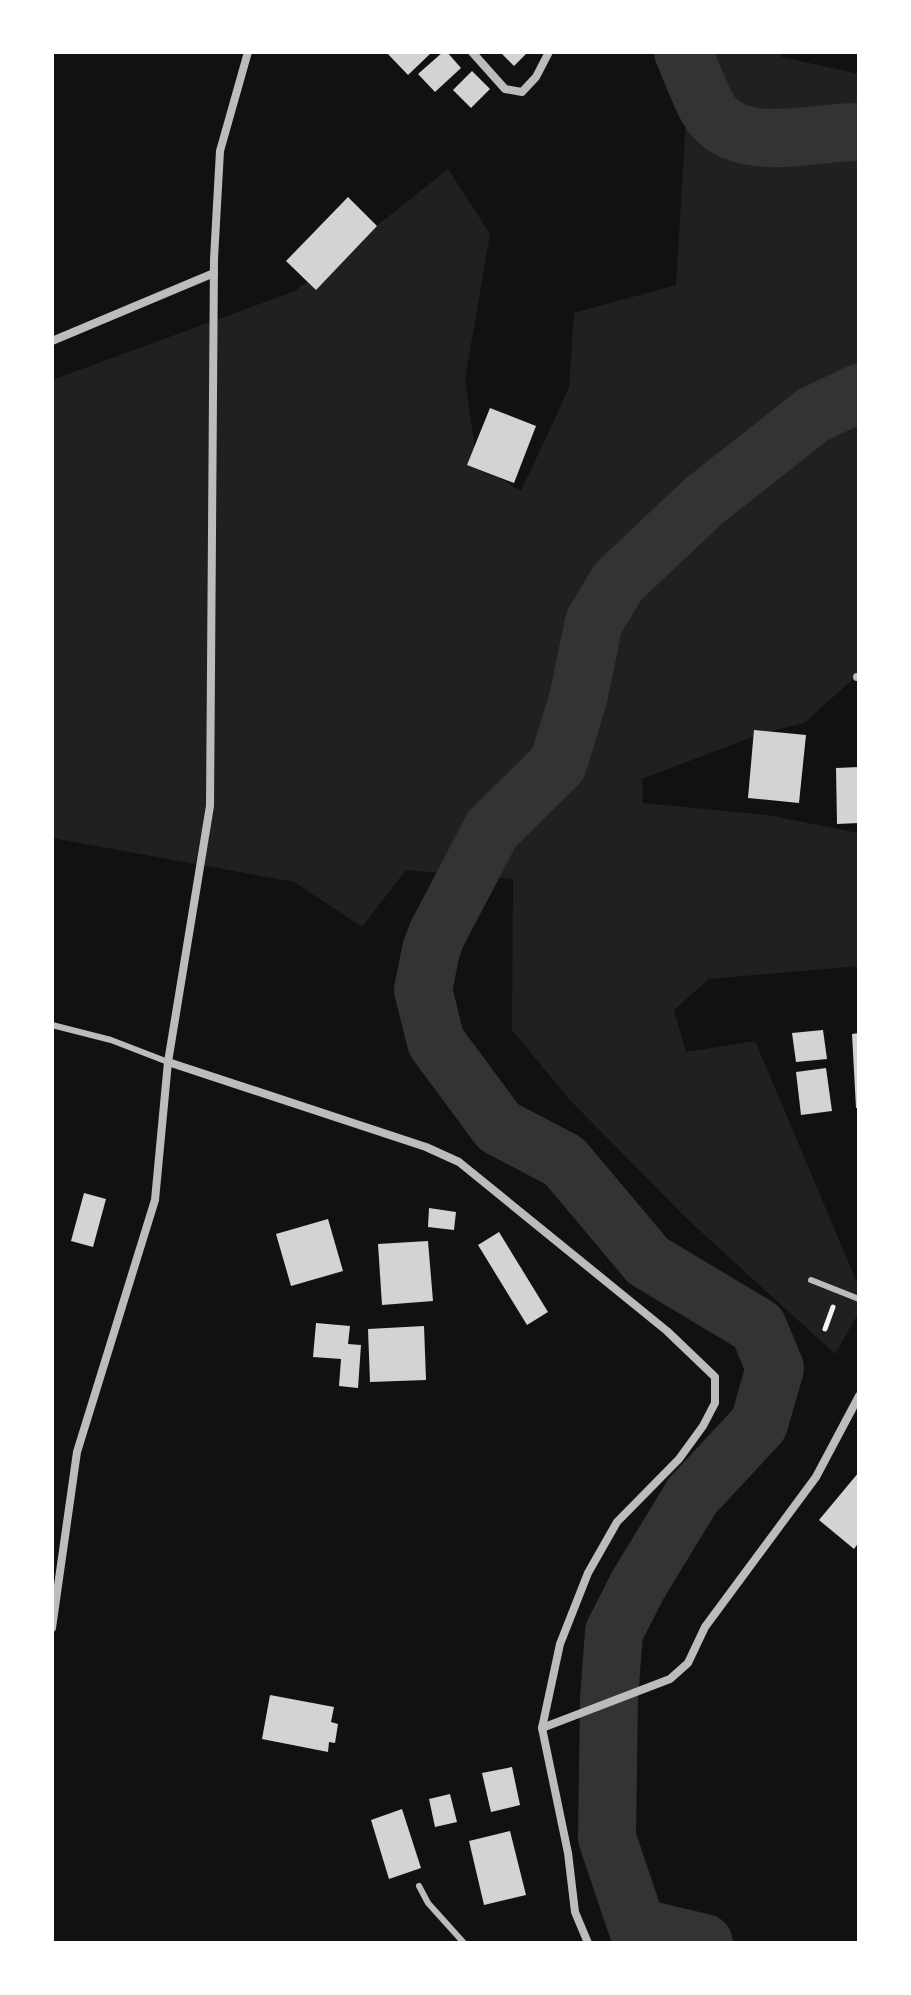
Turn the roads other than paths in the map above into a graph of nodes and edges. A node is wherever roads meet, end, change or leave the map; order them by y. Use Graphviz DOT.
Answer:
graph roads {
  1 [pos="248,52"];
  2 [pos="472,52"];
  3 [pos="549,52"];
  4 [pos="214,273"];
  5 [pos="52,341"];
  6 [pos="52,1025"];
  7 [pos="168,1062"];
  8 [pos="811,1280"];
  9 [pos="859,1299"];
  10 [pos="859,1396"];
  11 [pos="52,1628"];
  12 [pos="542,1728"];
  13 [pos="419,1886"];
  14 [pos="464,1943"];
  15 [pos="588,1943"];
  1 -- 4 [label="street"];
  2 -- 3 [label="street"];
  4 -- 5 [label="street"];
  4 -- 7 [label="street"];
  6 -- 7 [label="lane"];
  7 -- 11 [label="street"];
  7 -- 12 [label="street"];
  8 -- 9 [label="lane"];
  10 -- 12 [label="street"];
  12 -- 15 [label="street"];
  13 -- 14 [label="lane"];
}
